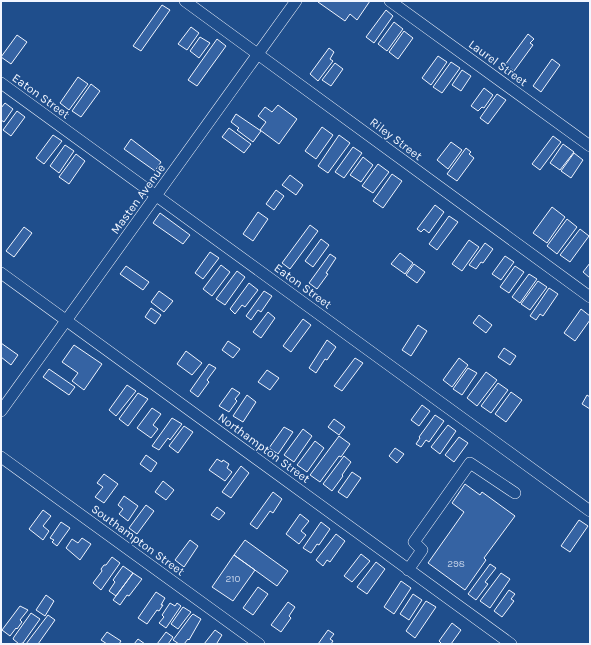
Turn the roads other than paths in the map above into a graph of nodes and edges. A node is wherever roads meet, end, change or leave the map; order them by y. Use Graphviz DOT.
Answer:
graph roads {
  1 [pos="186,1"];
  2 [pos="296,1"];
  3 [pos="390,1"];
  4 [pos="258,54"];
  5 [pos="1,83"];
  6 [pos="590,146"];
  7 [pos="156,195"];
  8 [pos="1,273"];
  9 [pos="590,297"];
  10 [pos="66,320"];
  11 [pos="1,411"];
  12 [pos="1,457"];
  13 [pos="514,493"];
  14 [pos="590,511"];
  15 [pos="408,570"];
  16 [pos="259,644"];
  17 [pos="512,644"];
  1 -- 4 [label="street, Riley Street"];
  2 -- 4 [label="street, Masten Avenue"];
  3 -- 6 [label="street, Laurel Street"];
  4 -- 7 [label="street, Masten Avenue"];
  4 -- 9 [label="street, Riley Street"];
  5 -- 7 [label="street, Eaton Street"];
  7 -- 10 [label="street, Masten Avenue"];
  7 -- 14 [label="street, Eaton Street"];
  8 -- 10 [label="street, Northampton Street"];
  10 -- 11 [label="street, Masten Avenue"];
  10 -- 15 [label="street, Northampton Street"];
  12 -- 16 [label="street, Southampton Street"];
  13 -- 15 [label="street"];
  15 -- 17 [label="street, Northampton Street"];
}
